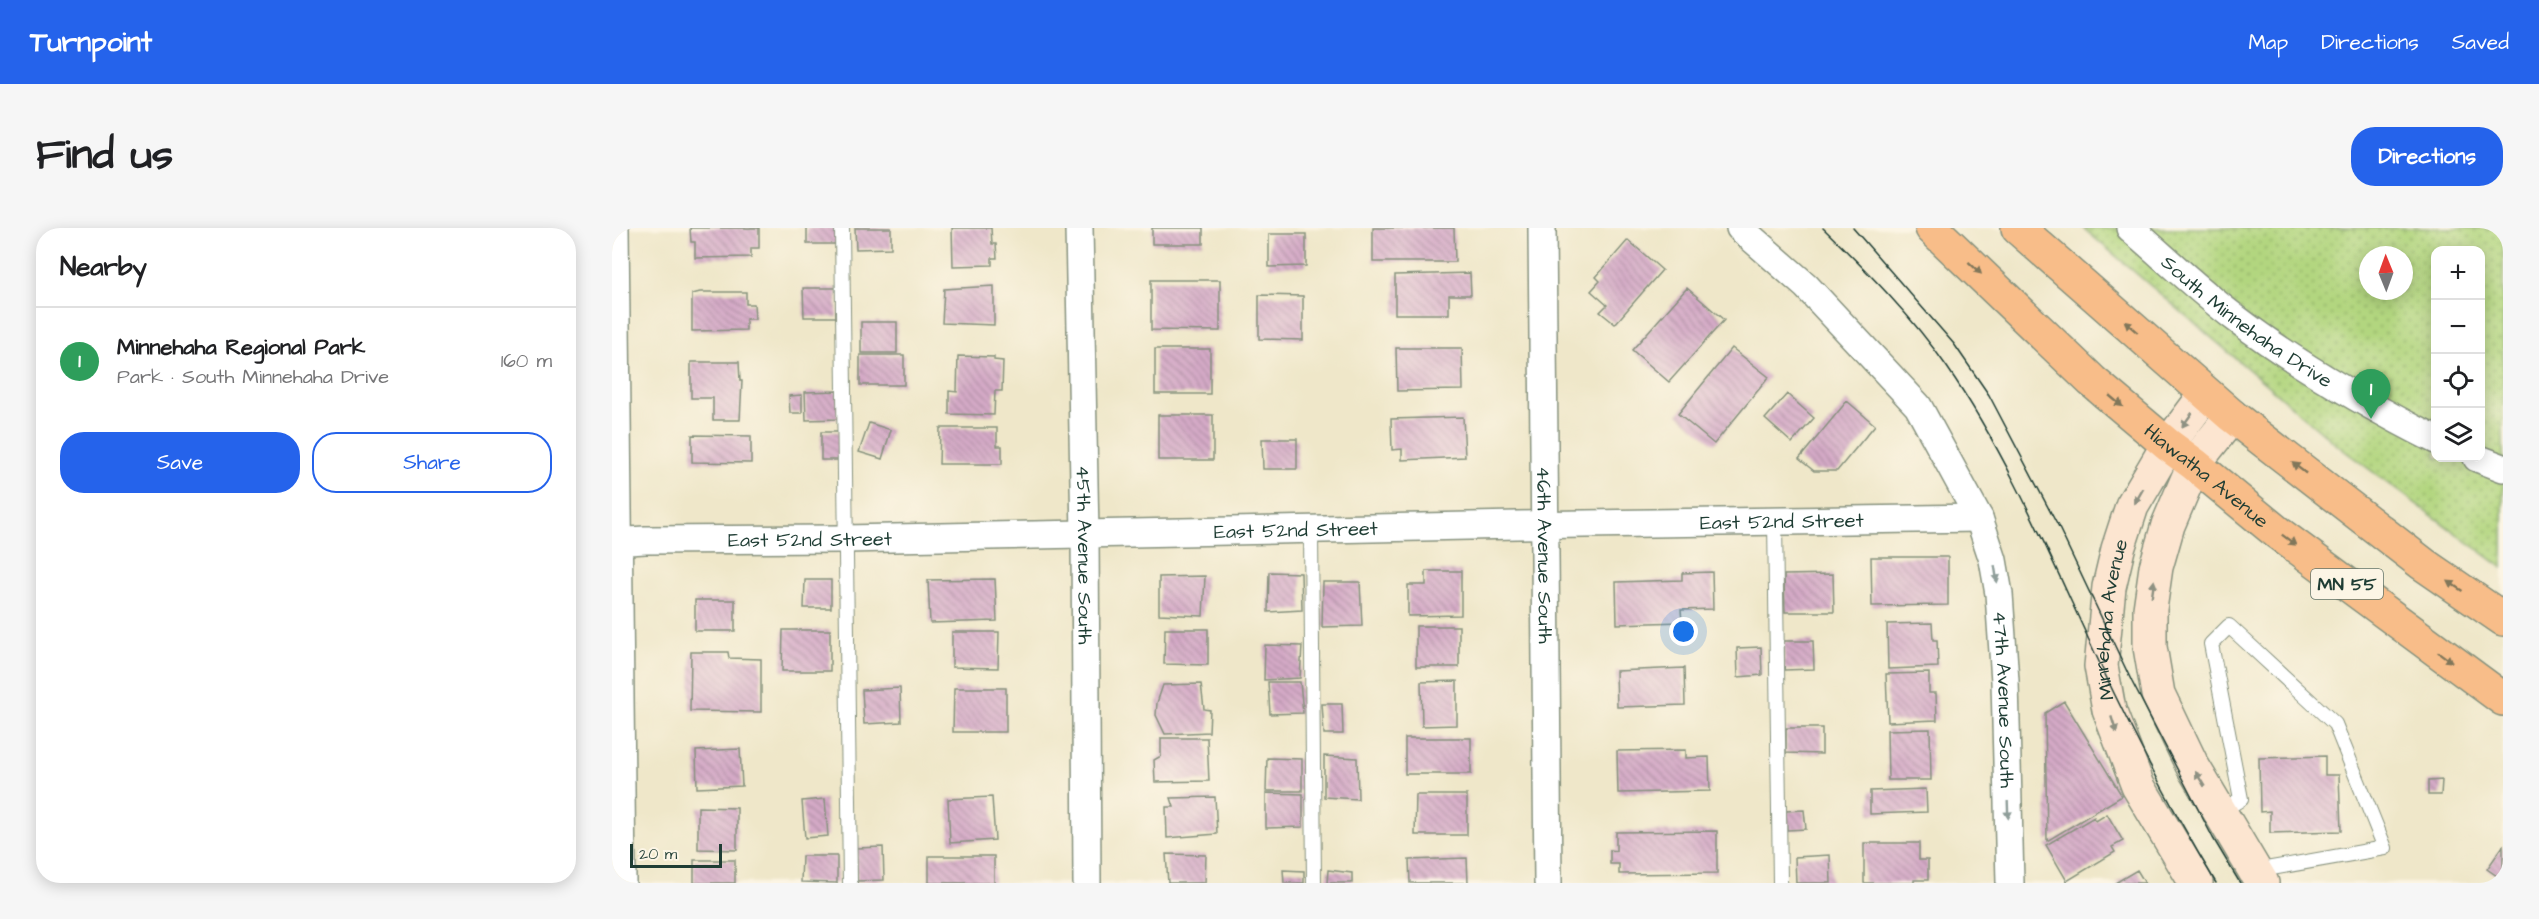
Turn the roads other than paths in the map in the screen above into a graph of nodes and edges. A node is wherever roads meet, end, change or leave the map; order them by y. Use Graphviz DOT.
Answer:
graph roads {
  1 [pos="615,228"];
  2 [pos="842,228"];
  3 [pos="1079,228"];
  4 [pos="1542,228"];
  5 [pos="1740,228"];
  6 [pos="1932,228"];
  7 [pos="2018,228"];
  8 [pos="2130,228"];
  9 [pos="2206,394"];
  10 [pos="2232,416"];
  11 [pos="2431,437"];
  12 [pos="2168,445"];
  13 [pos="2485,461"];
  14 [pos="2194,464"];
  15 [pos="2503,468"];
  16 [pos="1979,518"];
  17 [pos="1775,521"];
  18 [pos="1544,524"];
  19 [pos="1311,530"];
  20 [pos="1085,534"];
  21 [pos="845,539"];
  22 [pos="615,543"];
  23 [pos="2503,619"];
  24 [pos="2503,699"];
  25 [pos="2220,812"];
  26 [pos="2259,877"];
  27 [pos="622,883"];
  28 [pos="850,883"];
  29 [pos="1087,883"];
  30 [pos="1314,883"];
  31 [pos="1548,883"];
  32 [pos="1780,883"];
  33 [pos="2010,883"];
  34 [pos="2196,883"];
  1 -- 22 [label="street"];
  2 -- 21 [label="lane"];
  3 -- 20 [label="street, 45th Avenue South"];
  4 -- 18 [label="street, 46th Avenue South"];
  5 -- 16 [label="street"];
  6 -- 12 [label="highway, Hiawatha Avenue / MN 55, one-way"];
  9 -- 7 [label="highway, MN 55, one-way"];
  8 -- 11 [label="street, South Minnehaha Drive"];
  9 -- 10 [label="highway, MN 55"];
  9 -- 12 [label="street, Minnehaha Avenue, one-way"];
  10 -- 14 [label="street, Minnehaha Avenue"];
  23 -- 10 [label="highway, MN 55, one-way"];
  12 -- 14 [label="highway, Hiawatha Avenue / MN 55"];
  12 -- 34 [label="street, Minnehaha Avenue, one-way"];
  13 -- 15 [label="street"];
  14 -- 24 [label="highway, Hiawatha Avenue / MN 55, one-way"];
  25 -- 14 [label="street, Minnehaha Avenue, one-way"];
  16 -- 17 [label="street, East 52nd Street"];
  16 -- 33 [label="street, 47th Avenue South, one-way"];
  17 -- 18 [label="street, East 52nd Street"];
  17 -- 32 [label="lane"];
  18 -- 19 [label="street, East 52nd Street"];
  18 -- 31 [label="street, 46th Avenue South"];
  19 -- 20 [label="street, East 52nd Street"];
  19 -- 30 [label="lane"];
  20 -- 21 [label="street, East 52nd Street"];
  20 -- 29 [label="street, 45th Avenue South"];
  21 -- 22 [label="street, East 52nd Street"];
  21 -- 28 [label="lane"];
  22 -- 27 [label="street"];
  25 -- 26 [label="street, Minnehaha Avenue"];
  25 -- 26 [label="lane"];
}
